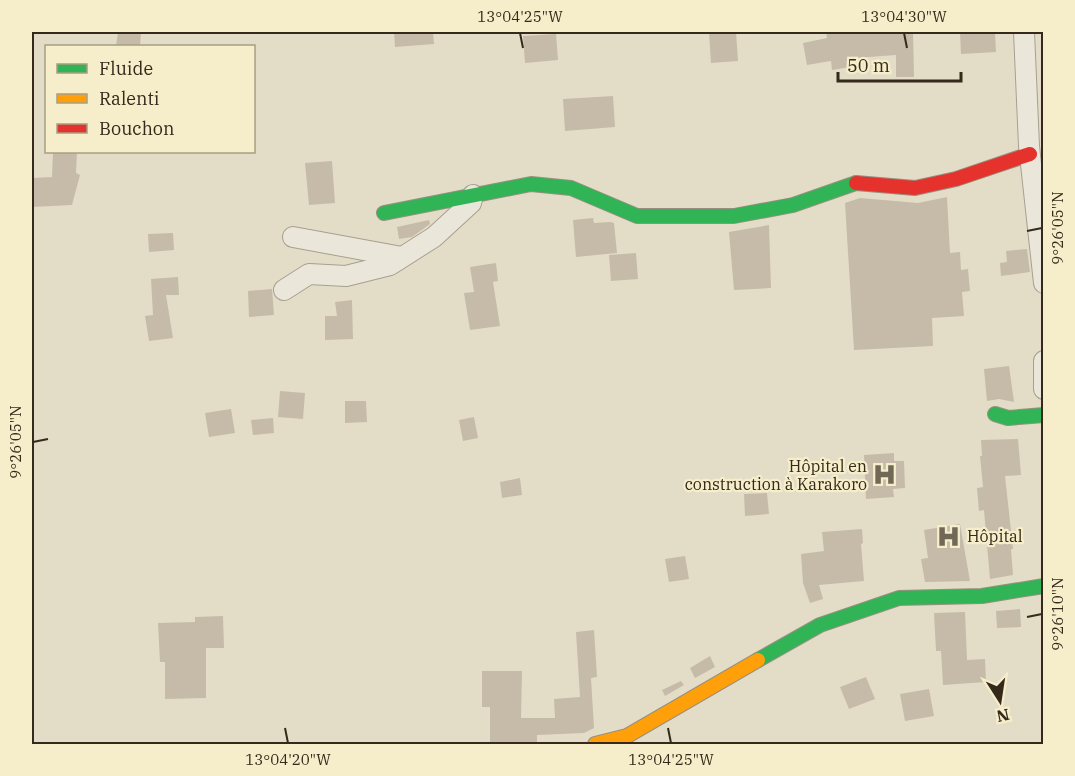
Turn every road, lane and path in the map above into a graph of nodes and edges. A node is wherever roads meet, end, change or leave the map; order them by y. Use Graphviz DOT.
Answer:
graph roads {
  1 [pos="1024,32"];
  2 [pos="1044,129"];
  3 [pos="1034,148"];
  4 [pos="473,195"];
  5 [pos="384,213"];
  6 [pos="293,237"];
  7 [pos="402,257"];
  8 [pos="1044,283"];
  9 [pos="284,290"];
  10 [pos="1044,361"];
  11 [pos="1044,389"];
  12 [pos="996,414"];
  13 [pos="1044,415"];
  14 [pos="1044,586"];
  15 [pos="595,744"];
  1 -- 3 [label="street"];
  2 -- 3 [label="street"];
  3 -- 4 [label="street"];
  3 -- 8 [label="street"];
  4 -- 5 [label="street"];
  4 -- 7 [label="street"];
  6 -- 7 [label="street"];
  7 -- 9 [label="street"];
  10 -- 11 [label="street"];
  12 -- 13 [label="street"];
  14 -- 15 [label="street"];
}
